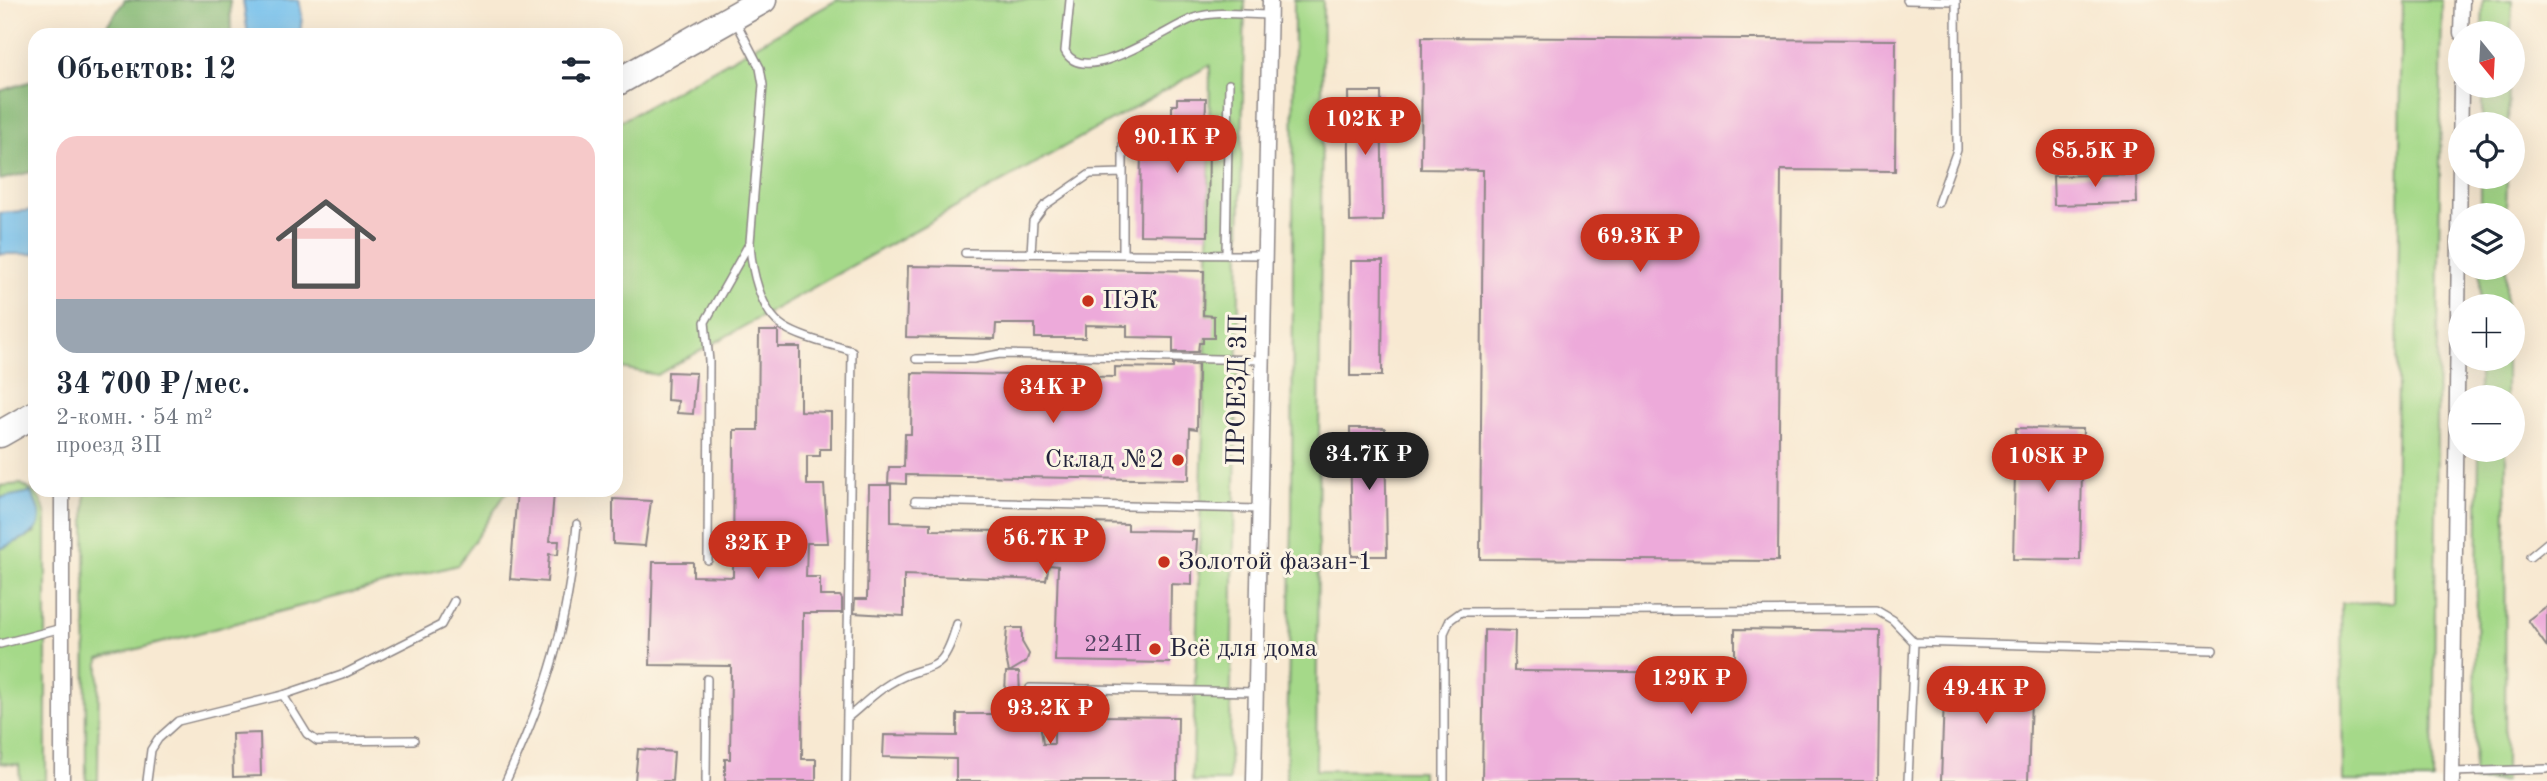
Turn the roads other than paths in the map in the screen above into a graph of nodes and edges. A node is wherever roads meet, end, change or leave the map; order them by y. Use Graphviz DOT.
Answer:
graph roads {
  1 [pos="764,0"];
  2 [pos="1070,0"];
  3 [pos="1907,0"];
  4 [pos="2462,0"];
  5 [pos="1956,1"];
  6 [pos="1270,7"];
  7 [pos="734,17"];
  8 [pos="2462,21"];
  9 [pos="623,79"];
  10 [pos="1229,84"];
  11 [pos="2461,98"];
  12 [pos="1123,144"];
  13 [pos="1123,173"];
  14 [pos="1938,203"];
  15 [pos="750,242"];
  16 [pos="965,253"];
  17 [pos="1031,253"];
  18 [pos="1123,254"];
  19 [pos="1226,254"];
  20 [pos="1265,255"];
  21 [pos="916,359"];
  22 [pos="1263,360"];
  23 [pos="28,418"];
  24 [pos="0,433"];
  25 [pos="62,497"];
  26 [pos="915,500"];
  27 [pos="1259,509"];
  28 [pos="577,524"];
  29 [pos="2547,543"];
  30 [pos="2530,556"];
  31 [pos="708,560"];
  32 [pos="454,601"];
  33 [pos="957,624"];
  34 [pos="62,628"];
  35 [pos="1913,642"];
  36 [pos="0,644"];
  37 [pos="2213,650"];
  38 [pos="707,679"];
  39 [pos="1030,688"];
  40 [pos="1256,692"];
  41 [pos="284,695"];
  42 [pos="847,718"];
  43 [pos="414,740"];
  44 [pos="2547,769"];
  45 [pos="2452,776"];
  46 [pos="62,781"];
  47 [pos="147,781"];
  48 [pos="506,781"];
  49 [pos="706,781"];
  50 [pos="846,781"];
  51 [pos="1254,781"];
  52 [pos="1444,781"];
  53 [pos="1908,781"];
  1 -- 7 [label="highway"];
  2 -- 6 [label="lane"];
  3 -- 5 [label="lane"];
  4 -- 8 [label="street"];
  5 -- 14 [label="lane"];
  6 -- 20 [label="street, ПРОЕЗД 3П"];
  7 -- 9 [label="highway"];
  7 -- 15 [label="lane"];
  10 -- 19 [label="lane"];
  11 -- 45 [label="street"];
  12 -- 13 [label="lane"];
  13 -- 17 [label="lane"];
  13 -- 18 [label="lane"];
  15 -- 31 [label="lane"];
  15 -- 42 [label="lane"];
  16 -- 17 [label="lane"];
  17 -- 18 [label="lane"];
  18 -- 19 [label="lane"];
  19 -- 20 [label="lane"];
  20 -- 22 [label="street, ПРОЕЗД 3П"];
  21 -- 22 [label="lane"];
  22 -- 27 [label="street, ПРОЕЗД 3П"];
  23 -- 24 [label="highway"];
  25 -- 34 [label="street"];
  26 -- 27 [label="lane"];
  27 -- 40 [label="street, ПРОЕЗД 3П"];
  28 -- 48 [label="lane"];
  29 -- 30 [label="lane"];
  32 -- 41 [label="lane"];
  33 -- 42 [label="lane"];
  34 -- 36 [label="lane"];
  34 -- 46 [label="street"];
  35 -- 37 [label="lane"];
  35 -- 52 [label="lane"];
  35 -- 53 [label="lane"];
  38 -- 49 [label="lane"];
  39 -- 40 [label="lane"];
  40 -- 51 [label="street, ПРОЕЗД 3П"];
  41 -- 43 [label="lane"];
  41 -- 47 [label="lane"];
  42 -- 50 [label="lane"];
  44 -- 45 [label="lane"];
}
